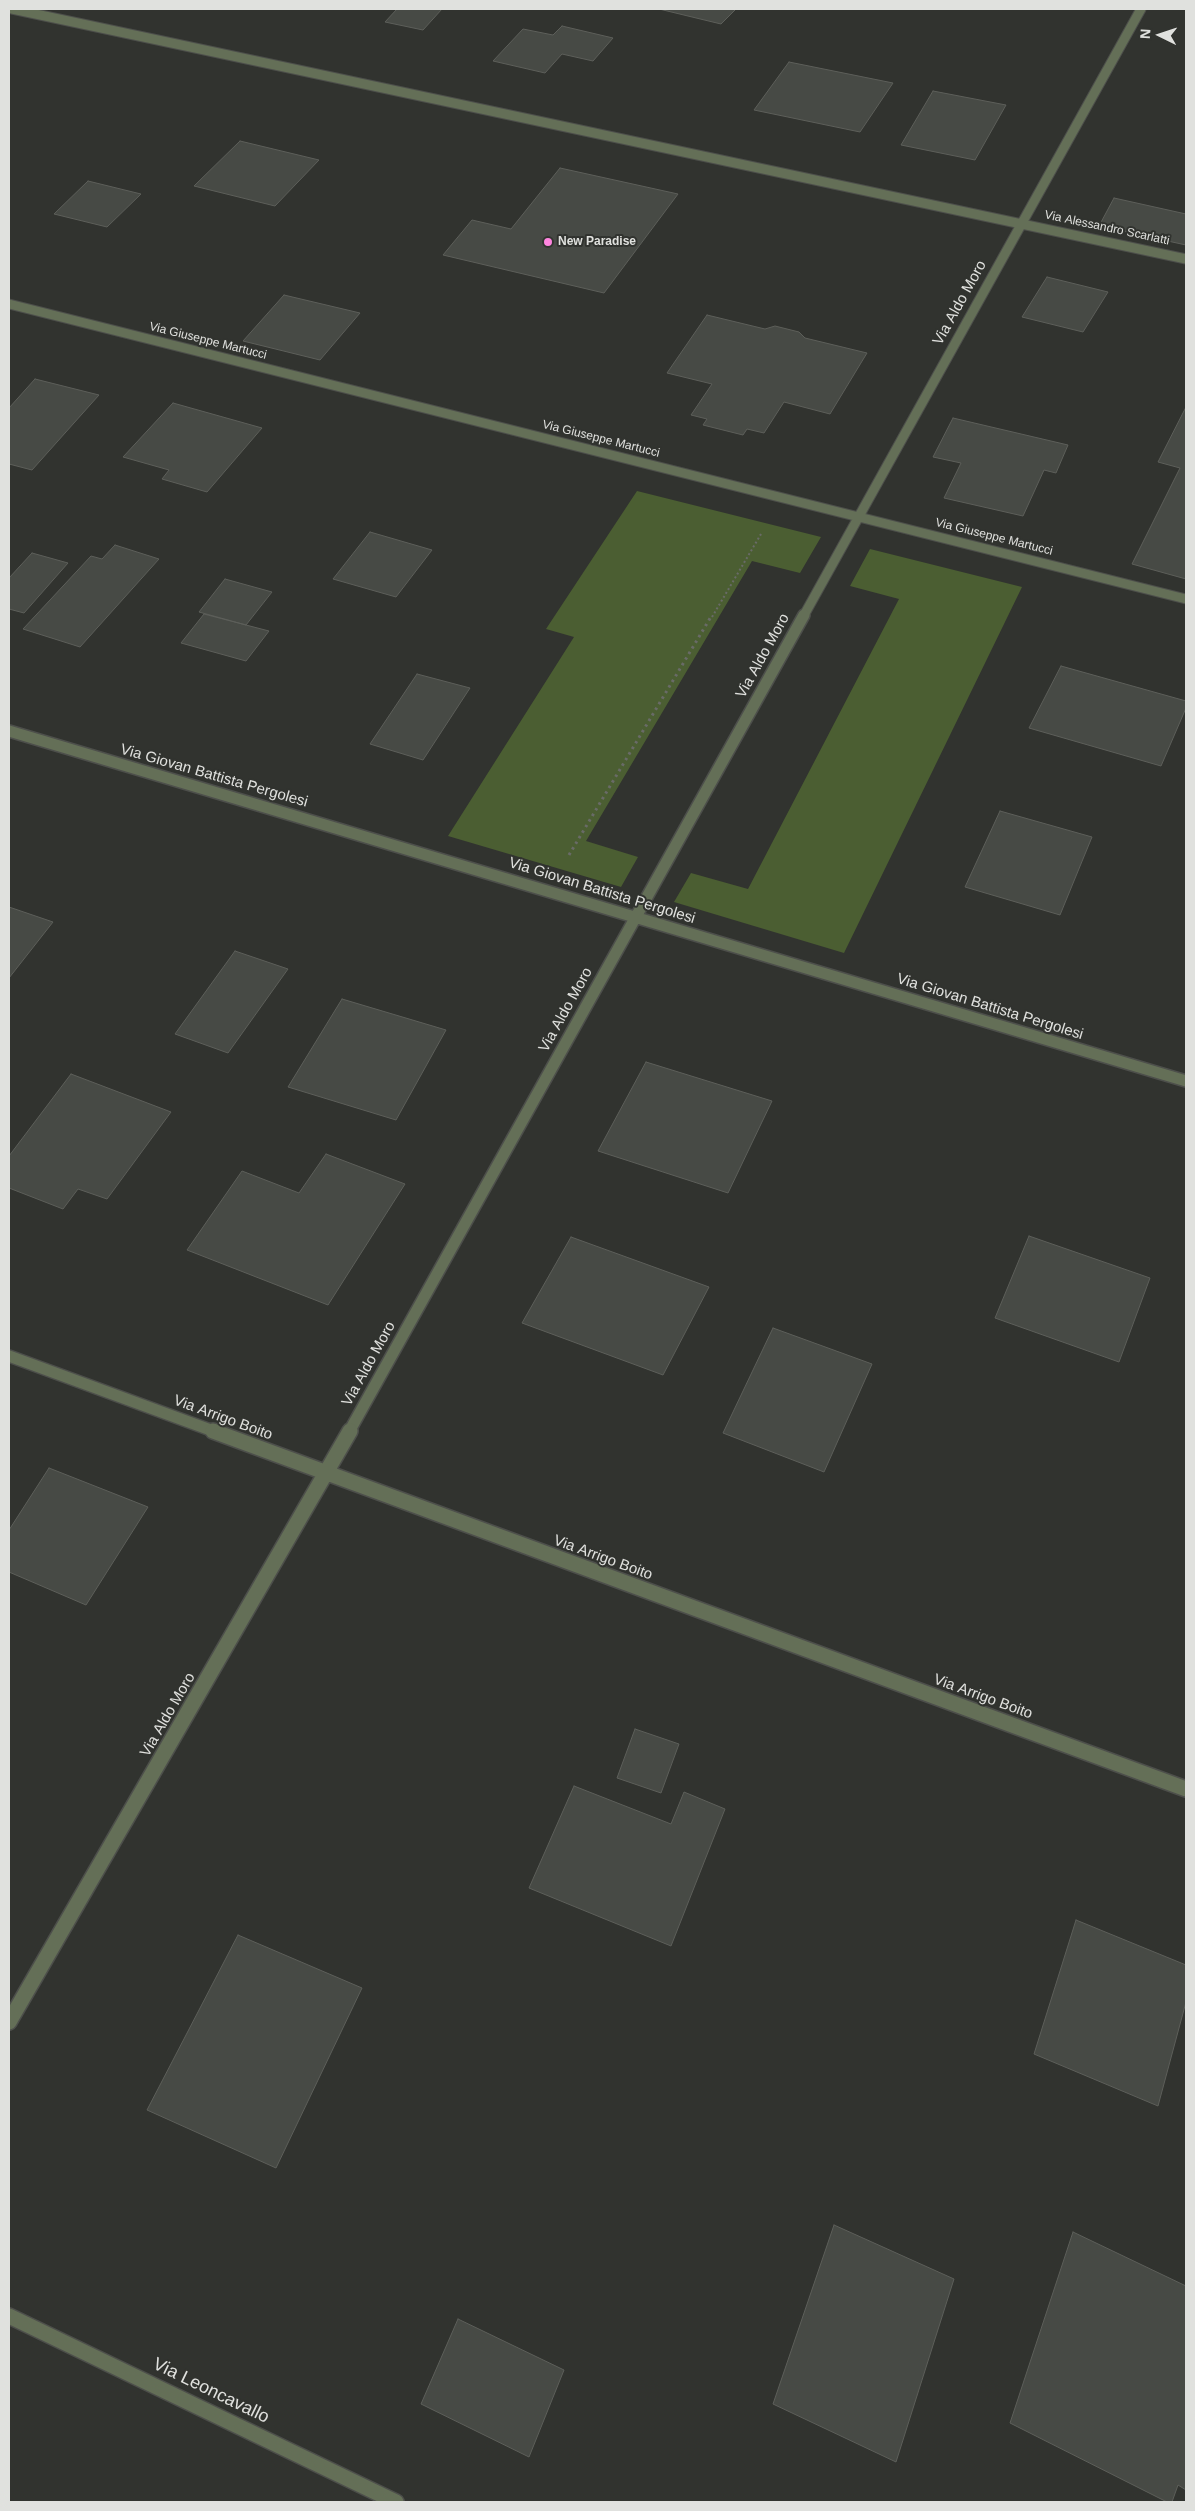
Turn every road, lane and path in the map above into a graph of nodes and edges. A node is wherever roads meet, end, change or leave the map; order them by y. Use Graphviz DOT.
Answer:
graph roads {
  1 [pos="12,9"];
  2 [pos="1141,9"];
  3 [pos="1023,223"];
  4 [pos="1186,259"];
  5 [pos="9,304"];
  6 [pos="783,497"];
  7 [pos="860,516"];
  8 [pos="1186,600"];
  9 [pos="9,731"];
  10 [pos="548,890"];
  11 [pos="636,916"];
  12 [pos="1186,1081"];
  13 [pos="9,1356"];
  14 [pos="326,1474"];
  15 [pos="1186,1789"];
  16 [pos="9,2022"];
  17 [pos="9,2316"];
  18 [pos="396,2502"];
  1 -- 3 [label="street, Via Alessandro Scarlatti"];
  2 -- 3 [label="street, Via Aldo Moro"];
  3 -- 4 [label="street, Via Alessandro Scarlatti"];
  3 -- 7 [label="street, Via Aldo Moro"];
  5 -- 6 [label="street, Via Giuseppe Martucci"];
  6 -- 7 [label="street, Via Giuseppe Martucci"];
  6 -- 10 [label="path"];
  7 -- 8 [label="street, Via Giuseppe Martucci"];
  7 -- 11 [label="street, Via Aldo Moro"];
  9 -- 10 [label="street, Via Giovan Battista Pergolesi"];
  10 -- 11 [label="street, Via Giovan Battista Pergolesi"];
  11 -- 12 [label="street, Via Giovan Battista Pergolesi"];
  11 -- 14 [label="street, Via Aldo Moro"];
  13 -- 14 [label="street, Via Arrigo Boito"];
  14 -- 15 [label="street, Via Arrigo Boito"];
  14 -- 16 [label="street, Via Aldo Moro"];
  17 -- 18 [label="street, Via Leoncavallo"];
}
